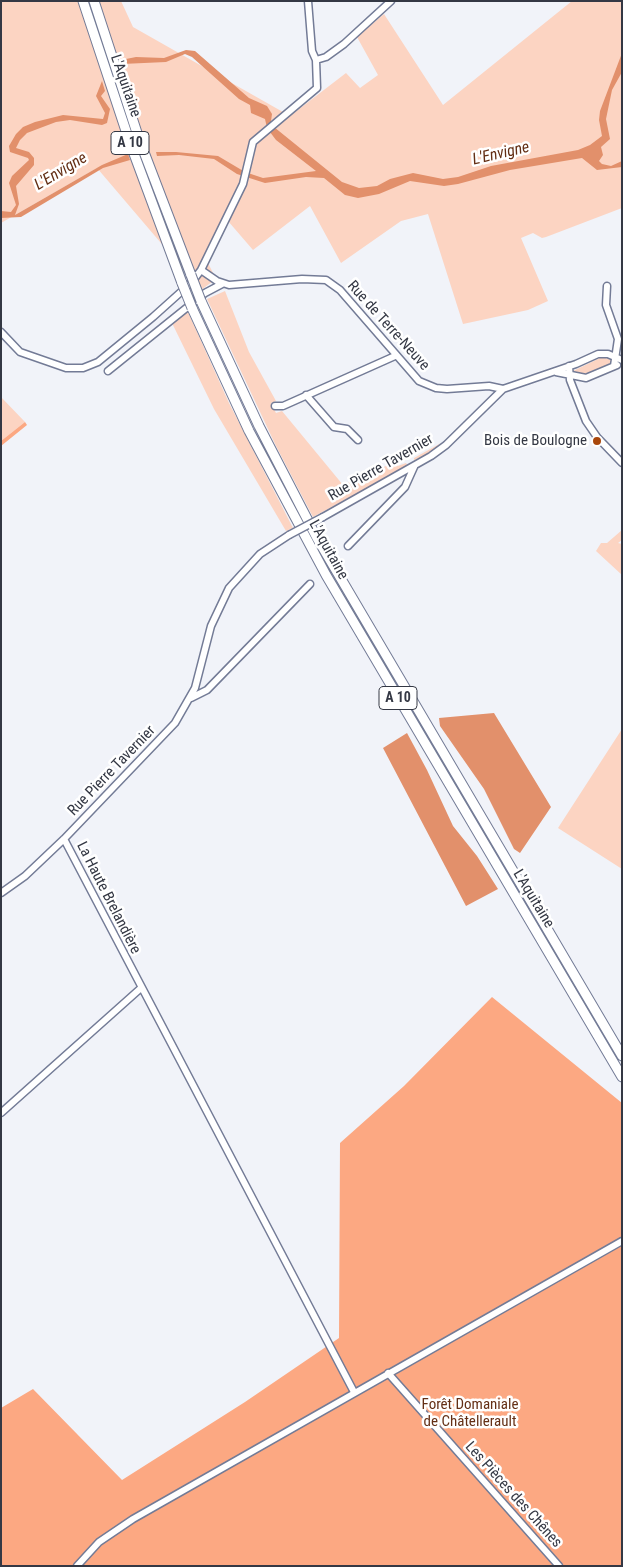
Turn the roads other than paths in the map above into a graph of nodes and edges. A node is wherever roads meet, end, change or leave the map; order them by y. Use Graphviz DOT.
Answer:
graph roads {
  1 [pos="83,1"];
  2 [pos="94,1"];
  3 [pos="308,1"];
  4 [pos="391,1"];
  5 [pos="316,60"];
  6 [pos="201,270"];
  7 [pos="222,284"];
  8 [pos="607,286"];
  9 [pos="1,332"];
  10 [pos="395,356"];
  11 [pos="620,360"];
  12 [pos="569,366"];
  13 [pos="108,371"];
  14 [pos="554,371"];
  15 [pos="569,374"];
  16 [pos="502,389"];
  17 [pos="306,396"];
  18 [pos="275,406"];
  19 [pos="358,440"];
  20 [pos="622,463"];
  21 [pos="414,467"];
  22 [pos="348,546"];
  23 [pos="310,584"];
  24 [pos="191,698"];
  25 [pos="64,839"];
  26 [pos="1,892"];
  27 [pos="141,988"];
  28 [pos="622,1056"];
  29 [pos="622,1077"];
  30 [pos="1,1113"];
  31 [pos="622,1241"];
  32 [pos="388,1373"];
  33 [pos="354,1392"];
  34 [pos="77,1566"];
  35 [pos="559,1566"];
  1 -- 29 [label="highway, L'Aquitaine / A 10, bridge"];
  2 -- 28 [label="highway, L'Aquitaine / A 10, bridge"];
  3 -- 5 [label="street"];
  4 -- 5 [label="street"];
  5 -- 6 [label="street"];
  6 -- 7 [label="street"];
  6 -- 9 [label="street"];
  7 -- 10 [label="street, Rue de Terre-Neuve"];
  7 -- 13 [label="street"];
  8 -- 11 [label="street"];
  10 -- 16 [label="street, Rue de Terre-Neuve"];
  10 -- 17 [label="street"];
  11 -- 12 [label="street, Rue Pierre Tavernier"];
  11 -- 15 [label="street"];
  12 -- 14 [label="street, Rue Pierre Tavernier"];
  12 -- 15 [label="street"];
  14 -- 15 [label="street"];
  14 -- 16 [label="street, Rue Pierre Tavernier"];
  15 -- 20 [label="street"];
  16 -- 21 [label="street, Rue Pierre Tavernier"];
  17 -- 18 [label="street"];
  17 -- 19 [label="street"];
  21 -- 22 [label="street"];
  21 -- 24 [label="street, Rue Pierre Tavernier, bridge"];
  23 -- 24 [label="street"];
  24 -- 25 [label="street, Rue Pierre Tavernier"];
  25 -- 26 [label="street, La Haute Brelandière"];
  25 -- 27 [label="street, La Haute Brelandière"];
  27 -- 30 [label="street"];
  27 -- 33 [label="street, La Haute Brelandière"];
  31 -- 32 [label="street"];
  32 -- 33 [label="street"];
  32 -- 35 [label="street, Les Pièces des Chênes"];
  33 -- 34 [label="street"];
}
